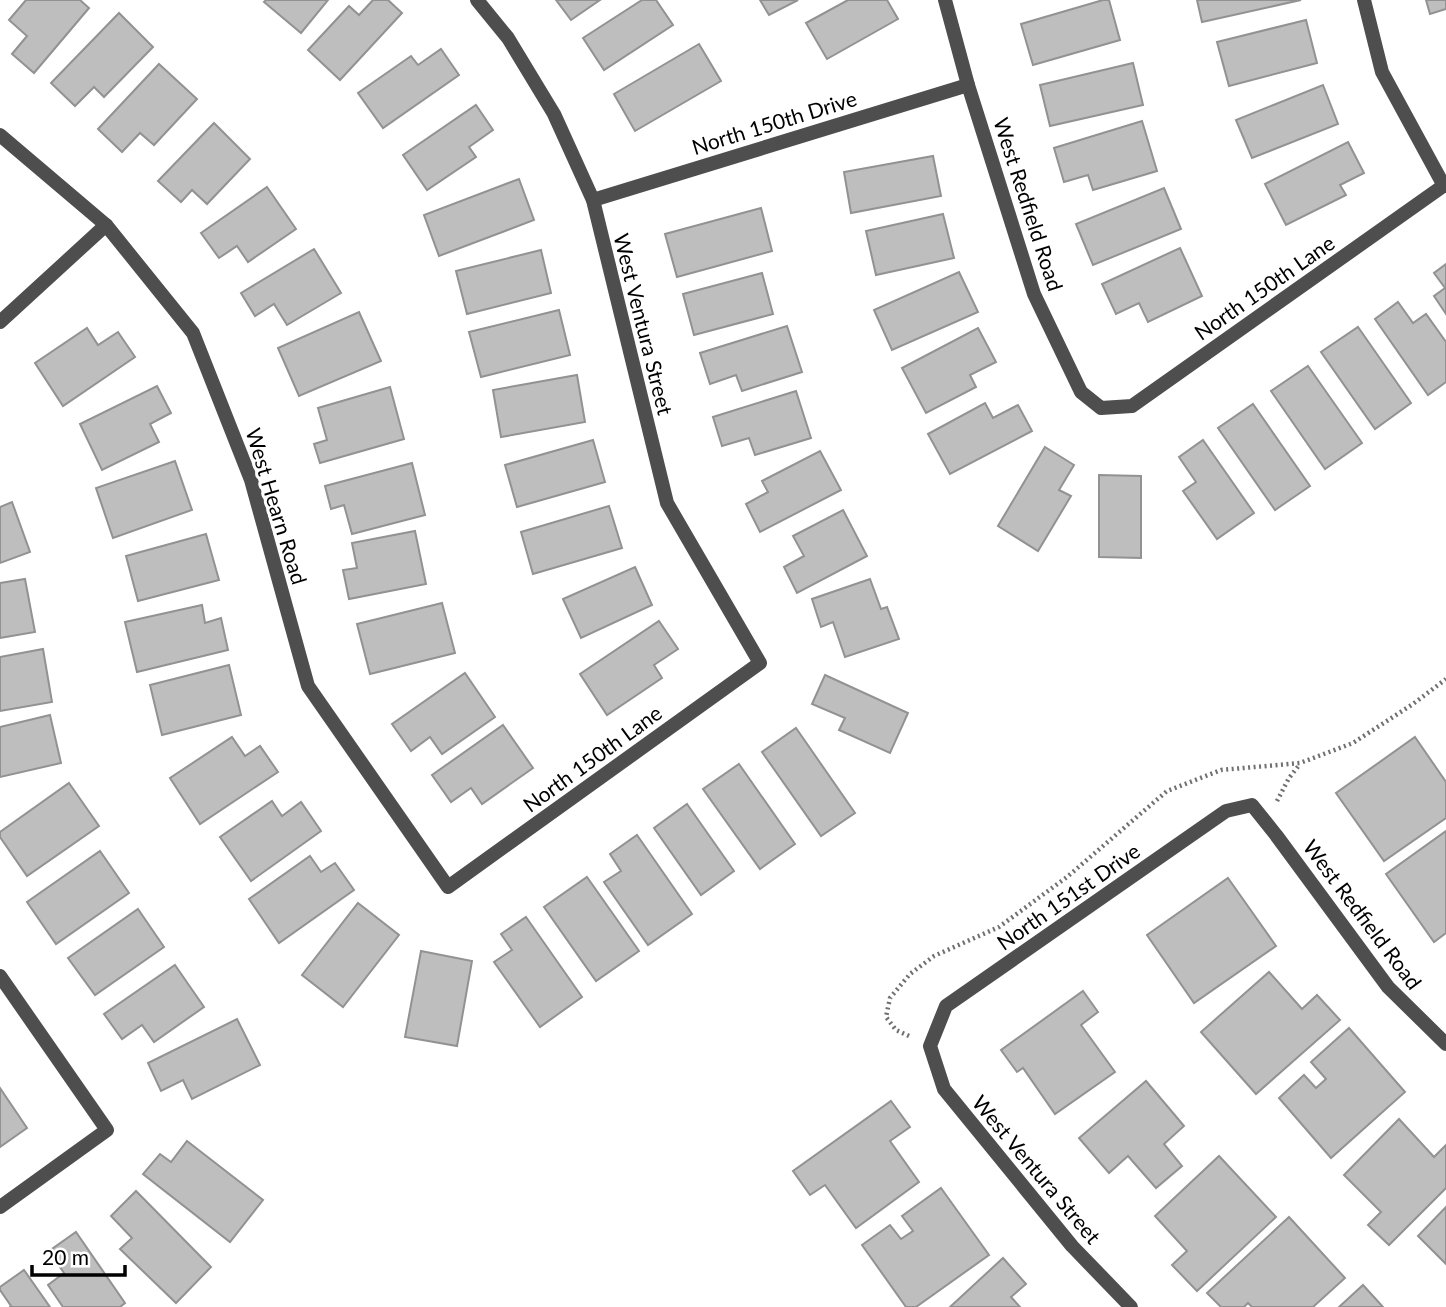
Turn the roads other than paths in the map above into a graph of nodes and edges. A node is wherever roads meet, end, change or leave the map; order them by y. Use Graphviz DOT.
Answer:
graph roads {
  1 [pos="477,0"];
  2 [pos="944,0"];
  3 [pos="1364,0"];
  4 [pos="968,85"];
  5 [pos="0,135"];
  6 [pos="1445,185"];
  7 [pos="593,200"];
  8 [pos="106,225"];
  9 [pos="0,322"];
  10 [pos="1101,408"];
  11 [pos="760,663"];
  12 [pos="1252,805"];
  13 [pos="448,887"];
  14 [pos="0,976"];
  15 [pos="1446,1044"];
  16 [pos="930,1046"];
  17 [pos="0,1207"];
  18 [pos="1131,1307"];
  1 -- 7 [label="street, West Ventura Street"];
  2 -- 4 [label="street, West Redfield Road"];
  3 -- 6 [label="street"];
  4 -- 7 [label="street, North 150th Drive"];
  4 -- 10 [label="street, West Redfield Road"];
  5 -- 8 [label="street, West Hearn Road"];
  6 -- 10 [label="street, North 150th Lane"];
  7 -- 11 [label="street, West Ventura Street"];
  8 -- 9 [label="street"];
  8 -- 13 [label="street, West Hearn Road"];
  11 -- 13 [label="street, North 150th Lane"];
  12 -- 15 [label="street, West Redfield Road"];
  12 -- 16 [label="street, North 151st Drive"];
  14 -- 17 [label="street"];
  16 -- 18 [label="street, West Ventura Street"];
}
